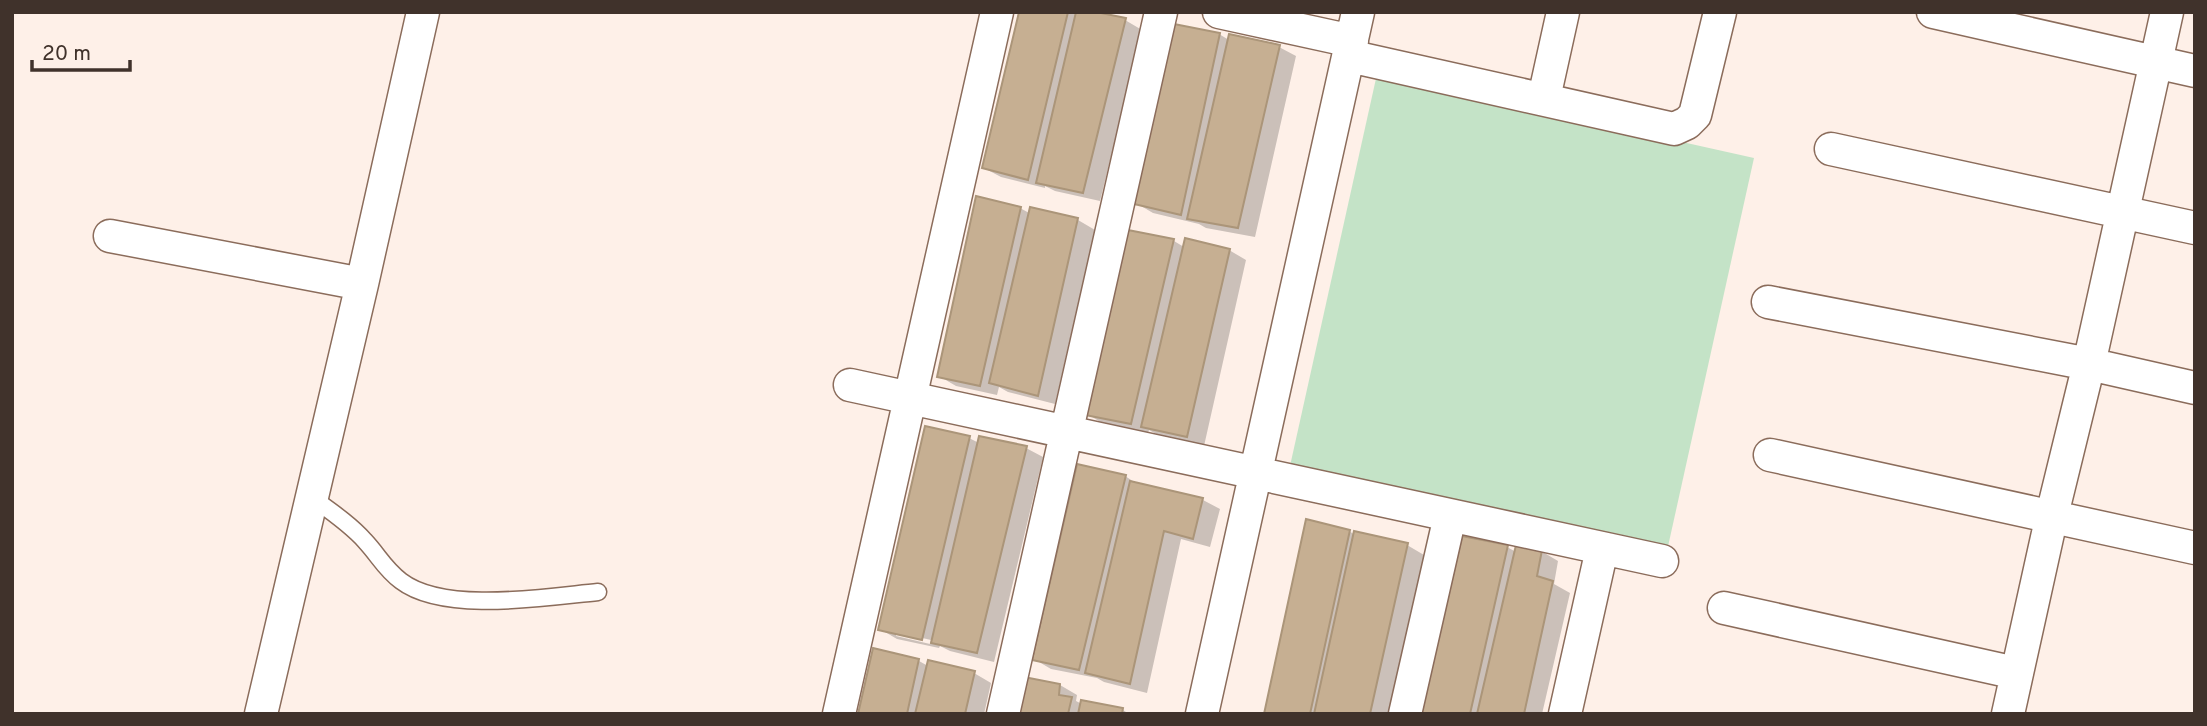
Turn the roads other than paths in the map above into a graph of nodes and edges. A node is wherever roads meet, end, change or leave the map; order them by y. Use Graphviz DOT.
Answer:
graph roads {
  1 [pos="424,12"];
  2 [pos="997,12"];
  3 [pos="1161,12"];
  4 [pos="1219,12"];
  5 [pos="1563,12"];
  6 [pos="1720,12"];
  7 [pos="1933,12"];
  8 [pos="2167,12"];
  9 [pos="1353,36"];
  10 [pos="2155,62"];
  11 [pos="2195,71"];
  12 [pos="1544,98"];
  13 [pos="1831,149"];
  14 [pos="2122,211"];
  15 [pos="2195,228"];
  16 [pos="110,236"];
  17 [pos="362,285"];
  18 [pos="1768,302"];
  19 [pos="2089,364"];
  20 [pos="850,385"];
  21 [pos="2195,388"];
  22 [pos="910,398"];
  23 [pos="1066,432"];
  24 [pos="1770,455"];
  25 [pos="1255,473"];
  26 [pos="311,497"];
  27 [pos="2052,515"];
  28 [pos="1450,516"];
  29 [pos="2195,548"];
  30 [pos="1602,549"];
  31 [pos="1662,561"];
  32 [pos="598,592"];
  33 [pos="1724,608"];
  34 [pos="2016,673"];
  35 [pos="261,714"];
  36 [pos="839,714"];
  37 [pos="1003,714"];
  38 [pos="1202,714"];
  39 [pos="1405,714"];
  40 [pos="1565,714"];
  41 [pos="2008,714"];
  1 -- 17 [label="street"];
  2 -- 22 [label="street"];
  3 -- 23 [label="street"];
  4 -- 9 [label="street"];
  5 -- 12 [label="street"];
  6 -- 12 [label="street"];
  7 -- 10 [label="street"];
  8 -- 10 [label="street"];
  9 -- 12 [label="street"];
  9 -- 25 [label="street"];
  10 -- 11 [label="street"];
  10 -- 14 [label="street"];
  13 -- 14 [label="street"];
  14 -- 15 [label="street"];
  14 -- 19 [label="street"];
  16 -- 17 [label="street"];
  17 -- 26 [label="street"];
  18 -- 19 [label="street"];
  19 -- 21 [label="street"];
  19 -- 27 [label="street"];
  20 -- 22 [label="street"];
  22 -- 23 [label="street"];
  22 -- 36 [label="street"];
  23 -- 25 [label="street"];
  23 -- 37 [label="street"];
  24 -- 27 [label="street"];
  25 -- 28 [label="street"];
  25 -- 38 [label="street"];
  26 -- 32 [label="lane"];
  26 -- 35 [label="street"];
  27 -- 29 [label="street"];
  27 -- 34 [label="street"];
  28 -- 30 [label="street"];
  28 -- 39 [label="street"];
  30 -- 31 [label="street"];
  30 -- 40 [label="street"];
  33 -- 34 [label="street"];
  34 -- 41 [label="street"];
}
